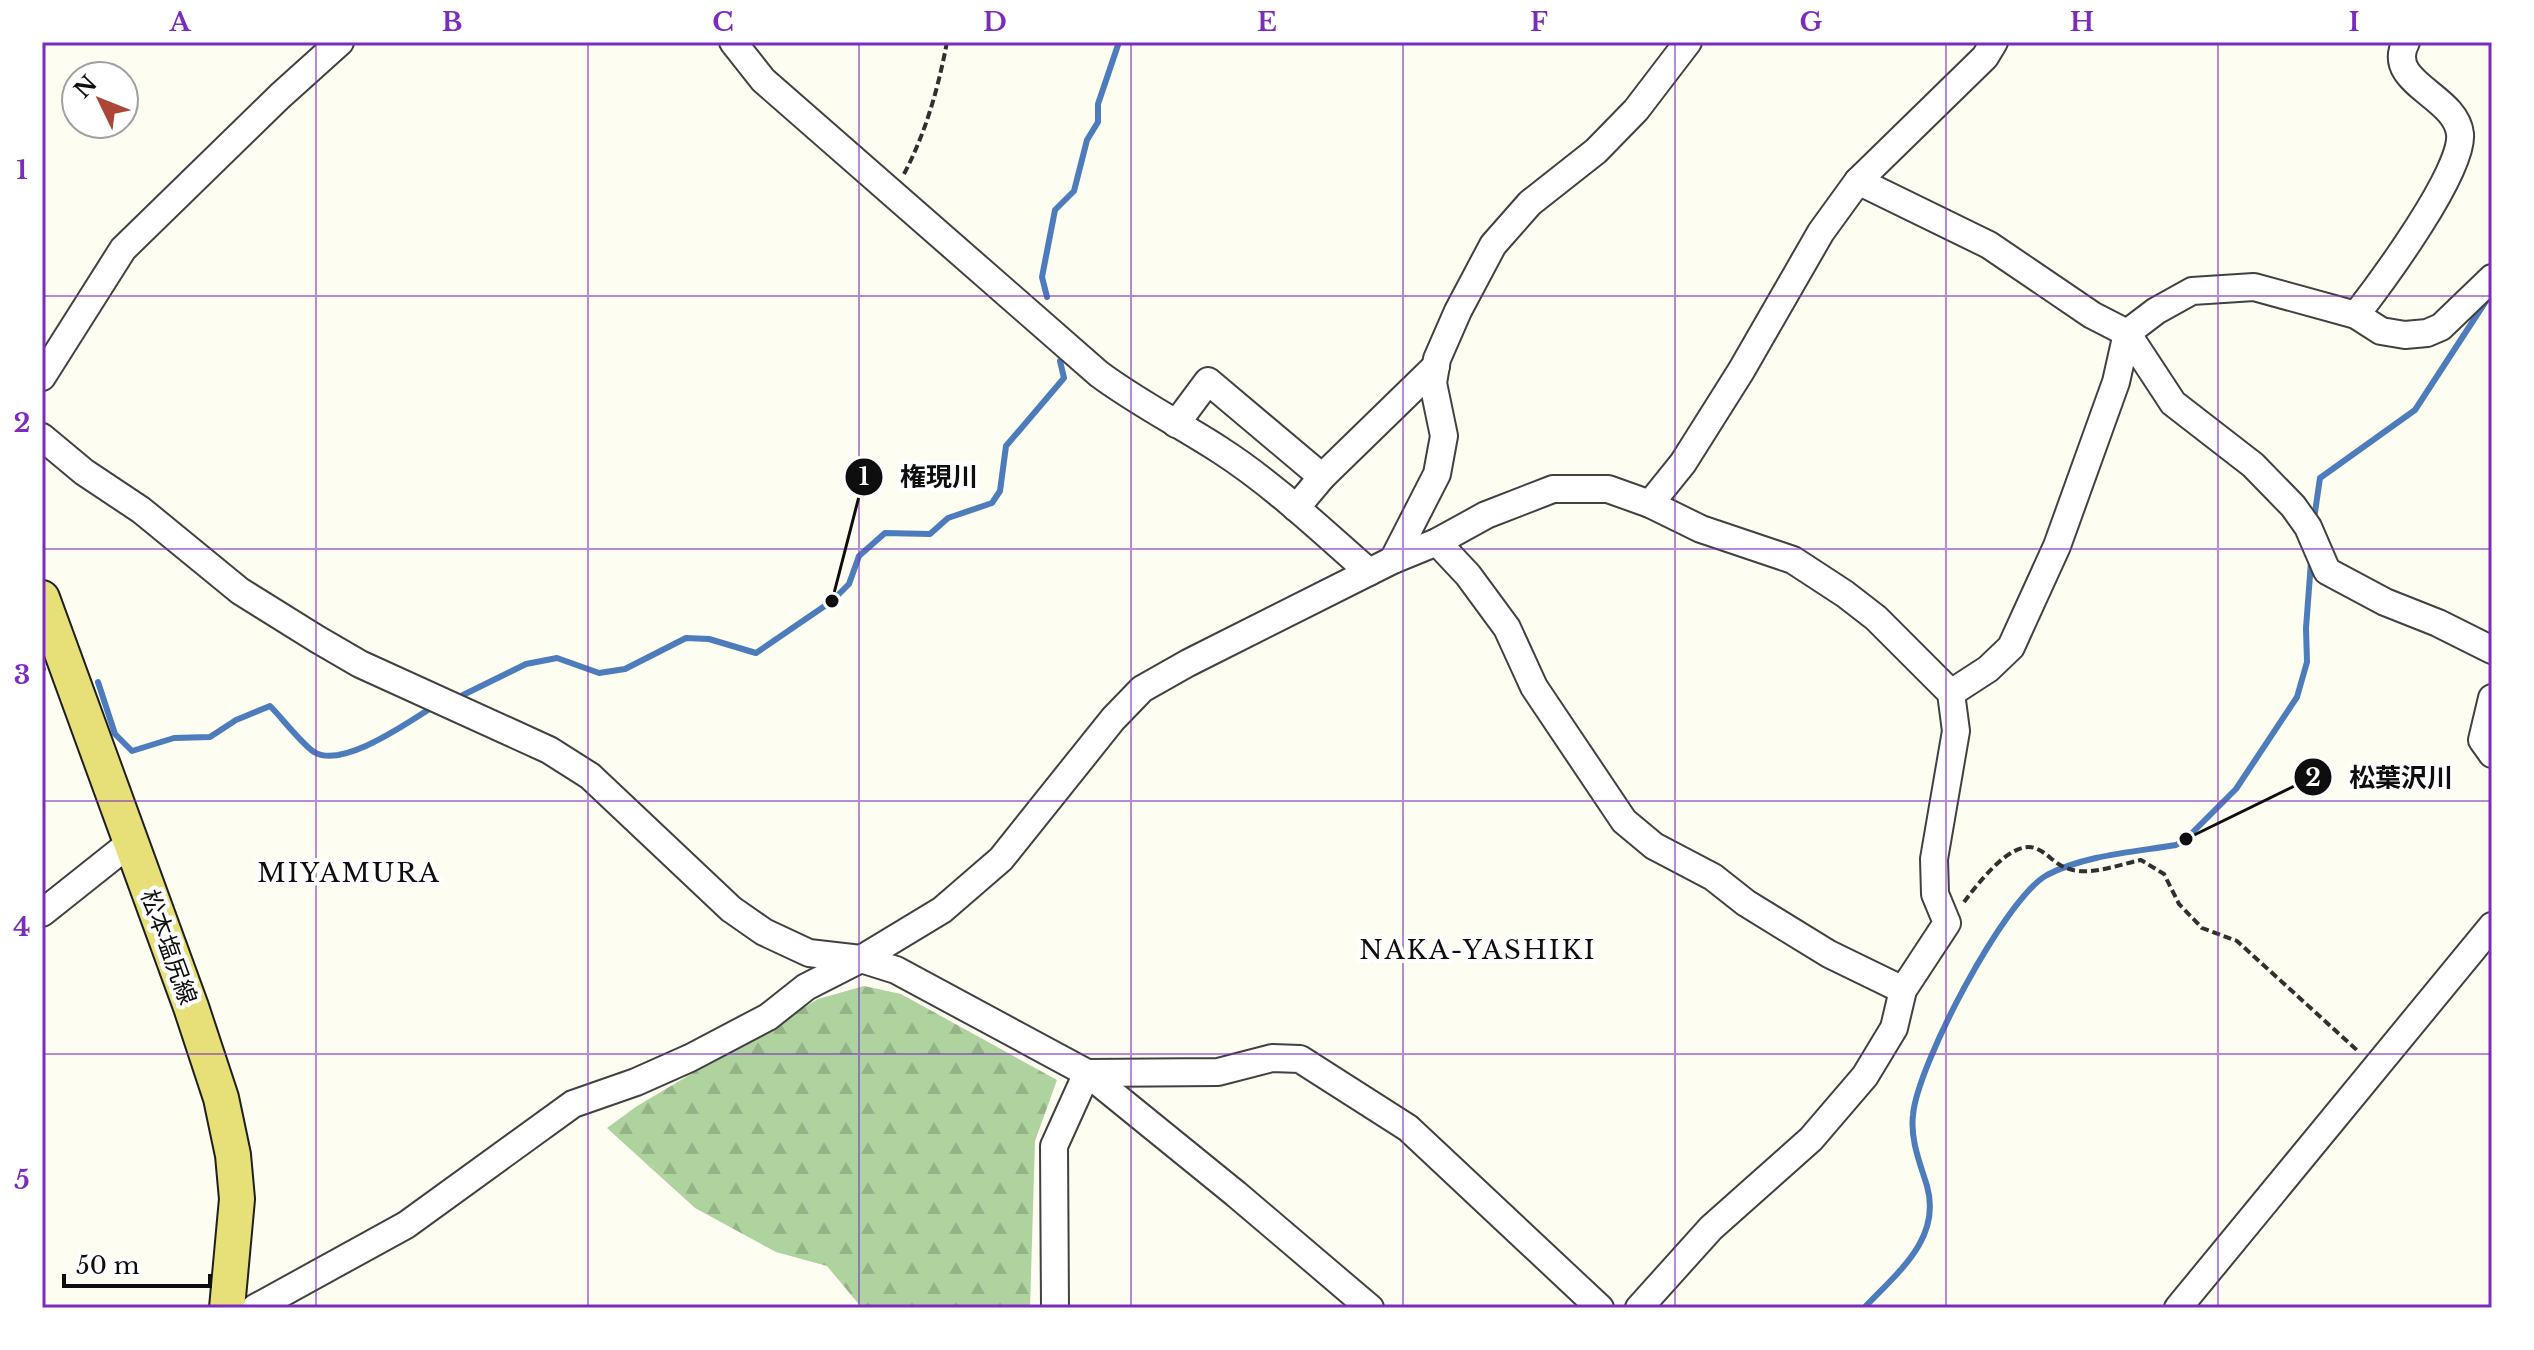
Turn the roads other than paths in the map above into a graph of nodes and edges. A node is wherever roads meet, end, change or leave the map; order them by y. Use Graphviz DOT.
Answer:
graph roads {
  1 [pos="340,42"];
  2 [pos="733,42"];
  3 [pos="1688,42"];
  4 [pos="1994,42"];
  5 [pos="2406,42"];
  6 [pos="1858,181"];
  7 [pos="2492,278"];
  8 [pos="2356,315"];
  9 [pos="2127,333"];
  10 [pos="1436,366"];
  11 [pos="42,377"];
  12 [pos="1176,424"];
  13 [pos="42,437"];
  14 [pos="1322,477"];
  15 [pos="1650,504"];
  16 [pos="1296,508"];
  17 [pos="1437,542"];
  18 [pos="1393,560"];
  19 [pos="1369,572"];
  20 [pos="42,598"];
  21 [pos="2492,650"];
  22 [pos="1951,693"];
  23 [pos="2492,698"];
  24 [pos="2492,754"];
  25 [pos="130,843"];
  26 [pos="42,913"];
  27 [pos="2489,936"];
  28 [pos="861,959"];
  29 [pos="1903,990"];
  30 [pos="1087,1073"];
  31 [pos="227,1308"];
  32 [pos="255,1308"];
  33 [pos="1055,1308"];
  34 [pos="1370,1308"];
  35 [pos="1600,1308"];
  36 [pos="1639,1308"];
  37 [pos="2178,1308"];
  1 -- 11 [label="street"];
  2 -- 12 [label="street"];
  3 -- 10 [label="street"];
  4 -- 6 [label="street"];
  5 -- 8 [label="street"];
  6 -- 9 [label="street"];
  6 -- 15 [label="street"];
  7 -- 8 [label="street"];
  8 -- 9 [label="street"];
  9 -- 21 [label="street"];
  9 -- 22 [label="street"];
  10 -- 14 [label="street"];
  10 -- 18 [label="street"];
  12 -- 14 [label="street"];
  12 -- 16 [label="street"];
  13 -- 28 [label="street"];
  14 -- 16 [label="street"];
  15 -- 17 [label="street"];
  15 -- 22 [label="street"];
  16 -- 19 [label="street"];
  17 -- 18 [label="street"];
  17 -- 29 [label="street"];
  18 -- 19 [label="street"];
  19 -- 28 [label="street"];
  20 -- 25 [label="main road, 松本塩尻線"];
  22 -- 29 [label="street"];
  23 -- 24 [label="street"];
  25 -- 26 [label="street"];
  25 -- 31 [label="main road, 松本塩尻線"];
  27 -- 37 [label="street"];
  28 -- 30 [label="street"];
  28 -- 32 [label="street"];
  29 -- 36 [label="street"];
  30 -- 33 [label="street"];
  30 -- 34 [label="street"];
  30 -- 35 [label="street"];
}
